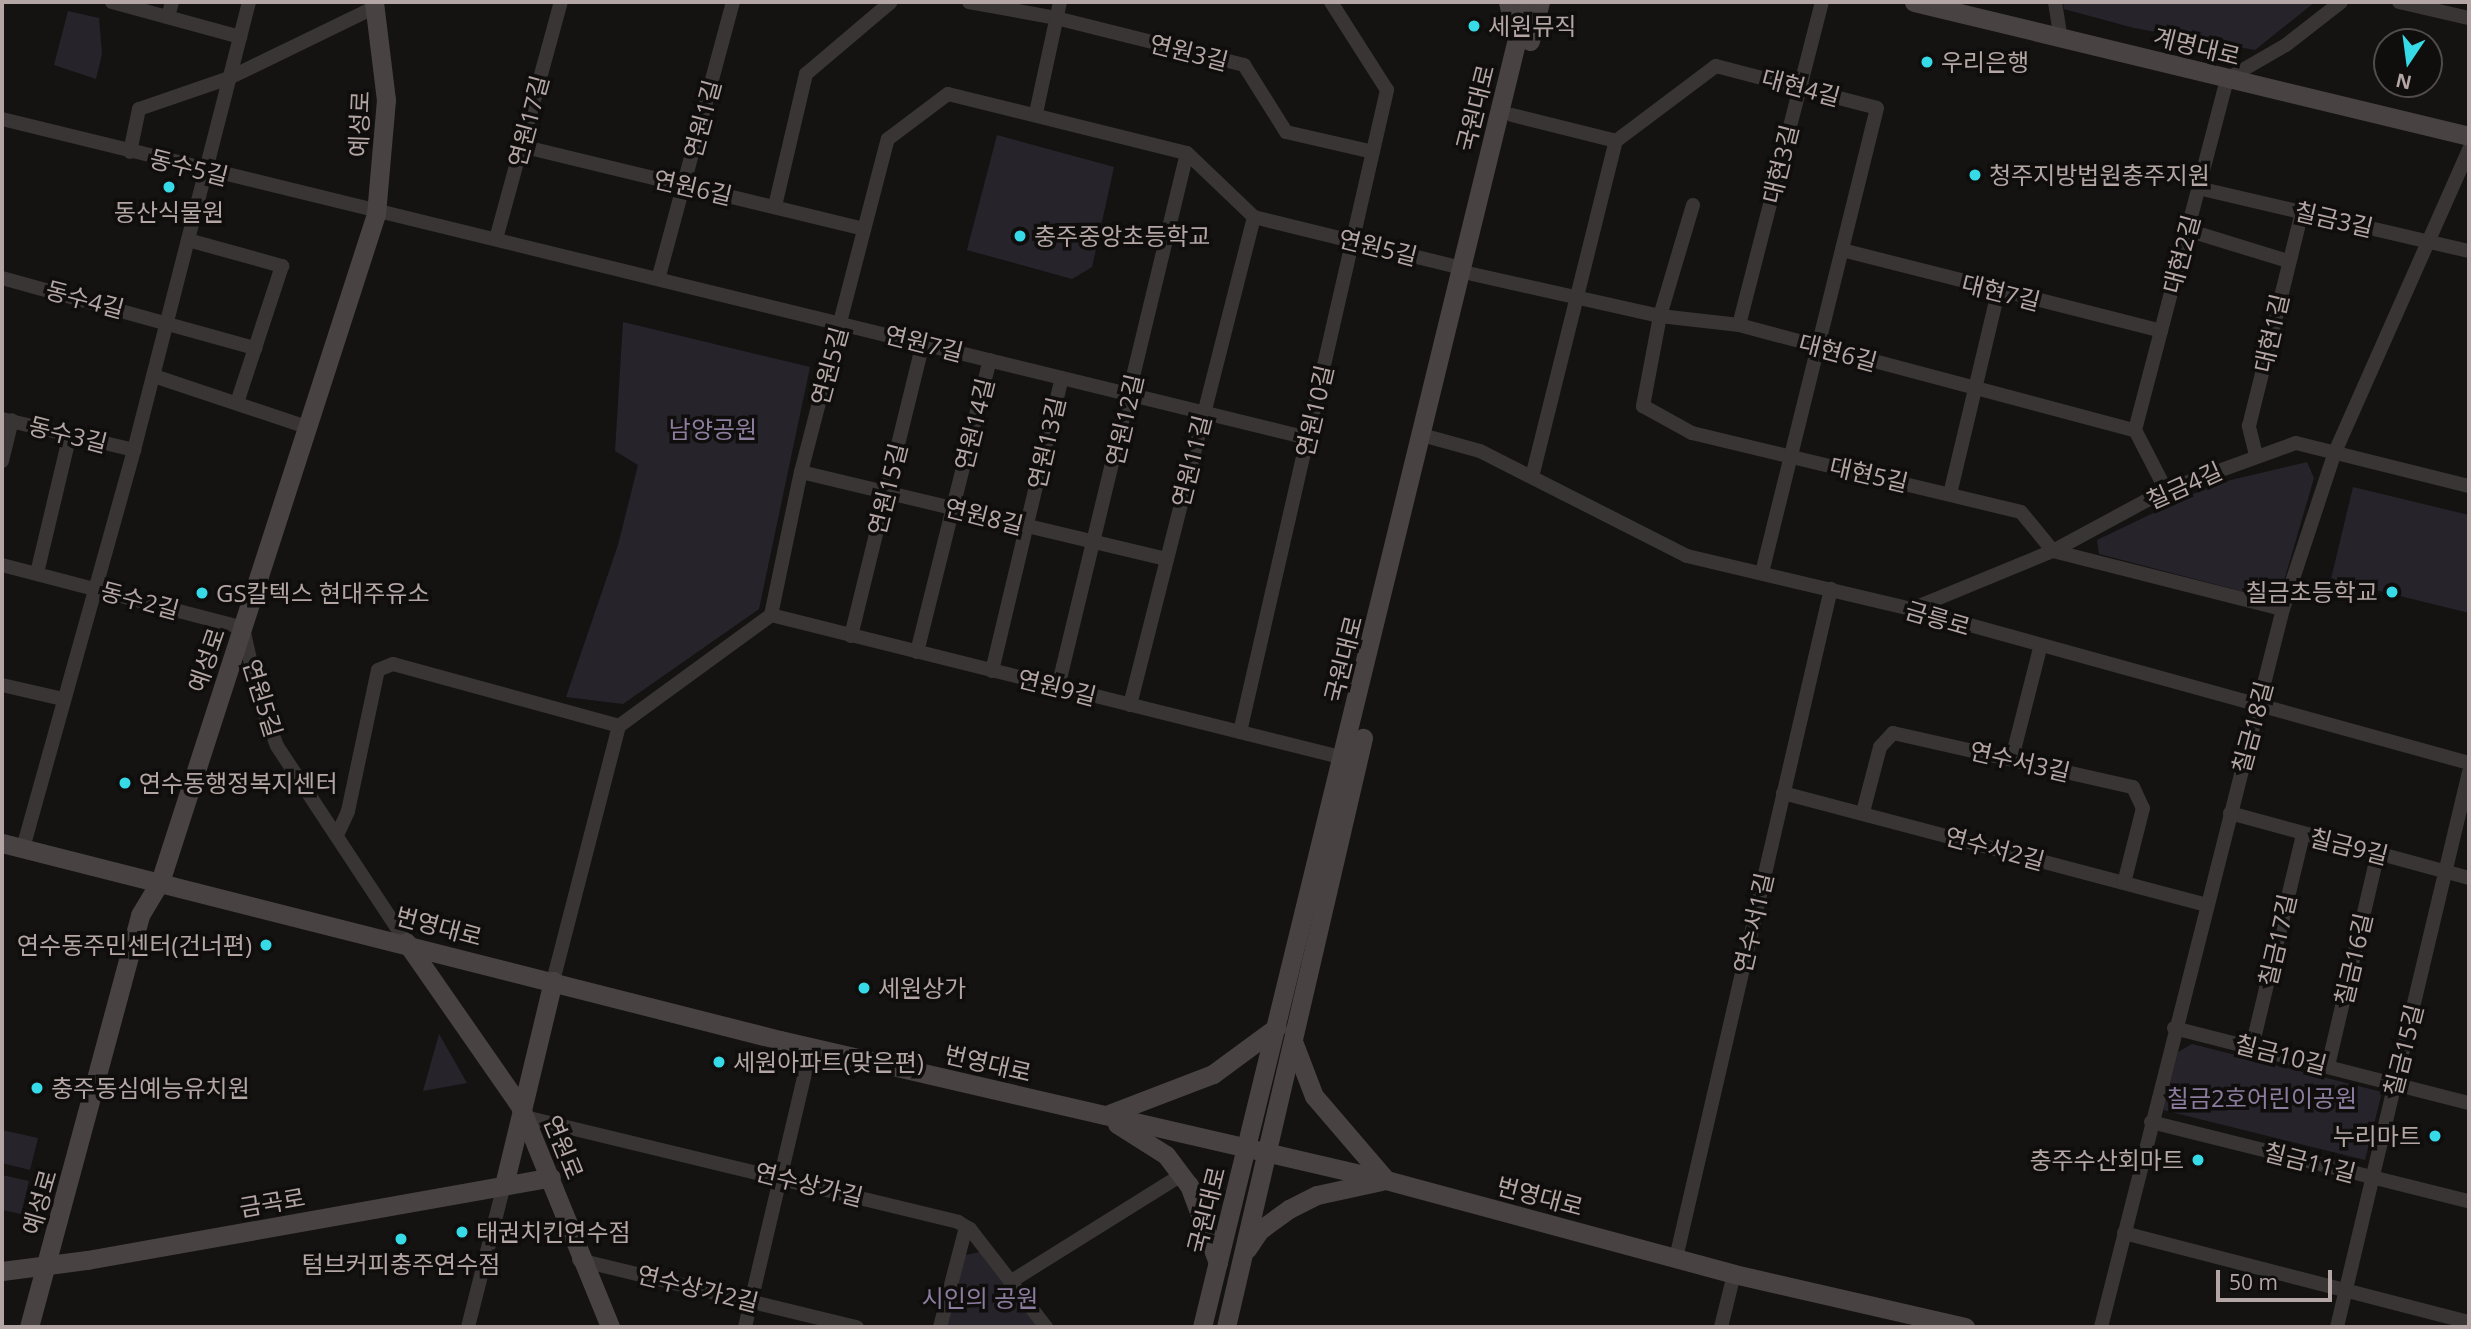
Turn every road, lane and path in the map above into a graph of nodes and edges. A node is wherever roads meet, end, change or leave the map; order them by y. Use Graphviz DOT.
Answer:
graph roads {
  1 [pos="113,2"];
  2 [pos="172,2"];
  3 [pos="248,2"];
  4 [pos="561,2"];
  5 [pos="733,2"];
  6 [pos="891,2"];
  7 [pos="969,2"];
  8 [pos="1060,2"];
  9 [pos="1331,2"];
  10 [pos="1508,2"];
  11 [pos="1526,2"];
  12 [pos="1540,2"];
  13 [pos="1554,2"];
  14 [pos="1822,2"];
  15 [pos="1914,2"];
  16 [pos="2055,2"];
  17 [pos="2340,2"];
  18 [pos="2399,2"];
  19 [pos="374,5"];
  20 [pos="168,17"];
  21 [pos="1056,18"];
  22 [pos="2469,18"];
  23 [pos="1534,26"];
  24 [pos="240,37"];
  25 [pos="2061,38"];
  26 [pos="1517,40"];
  27 [pos="229,78"];
  28 [pos="2227,79"];
  29 [pos="1800,86"];
  30 [pos="1036,114"];
  31 [pos="1512,114"];
  32 [pos="2,119"];
  33 [pos="2469,136"];
  34 [pos="1616,141"];
  35 [pos="521,146"];
  36 [pos="2469,149"];
  37 [pos="130,152"];
  38 [pos="1373,152"];
  39 [pos="1187,153"];
  40 [pos="205,171"];
  41 [pos="684,185"];
  42 [pos="2198,188"];
  43 [pos="1693,205"];
  44 [pos="775,206"];
  45 [pos="2302,212"];
  46 [pos="376,214"];
  47 [pos="1254,217"];
  48 [pos="864,229"];
  49 [pos="2187,230"];
  50 [pos="188,240"];
  51 [pos="496,240"];
  52 [pos="1353,241"];
  53 [pos="2425,241"];
  54 [pos="1842,250"];
  55 [pos="2469,251"];
  56 [pos="2288,261"];
  57 [pos="1467,271"];
  58 [pos="659,276"];
  59 [pos="2,278"];
  60 [pos="1998,292"];
  61 [pos="1575,295"];
  62 [pos="1660,316"];
  63 [pos="168,321"];
  64 [pos="840,323"];
  65 [pos="1739,325"];
  66 [pos="2161,331"];
  67 [pos="923,342"];
  68 [pos="255,348"];
  69 [pos="1818,348"];
  70 [pos="990,360"];
  71 [pos="154,376"];
  72 [pos="1062,378"];
  73 [pos="1976,388"];
  74 [pos="1130,396"];
  75 [pos="237,403"];
  76 [pos="1204,413"];
  77 [pos="7,420"];
  78 [pos="309,428"];
  79 [pos="2135,430"];
  80 [pos="70,435"];
  81 [pos="1427,437"];
  82 [pos="1308,438"];
  83 [pos="134,450"];
  84 [pos="2335,452"];
  85 [pos="2256,455"];
  86 [pos="1791,456"];
  87 [pos="2,461"];
  88 [pos="801,472"];
  89 [pos="1532,477"];
  90 [pos="2469,486"];
  91 [pos="2166,490"];
  92 [pos="886,492"];
  93 [pos="1950,494"];
  94 [pos="953,508"];
  95 [pos="1026,526"];
  96 [pos="1095,543"];
  97 [pos="2053,551"];
  98 [pos="1167,559"];
  99 [pos="2,565"];
  100 [pos="37,573"];
  101 [pos="1762,573"];
  102 [pos="94,587"];
  103 [pos="1831,589"];
  104 [pos="1912,609"];
  105 [pos="2283,609"];
  106 [pos="771,615"];
  107 [pos="243,628"];
  108 [pos="851,636"];
  109 [pos="2040,648"];
  110 [pos="917,652"];
  111 [pos="992,671"];
  112 [pos="2,685"];
  113 [pos="1059,687"];
  114 [pos="63,699"];
  115 [pos="1130,705"];
  116 [pos="2258,706"];
  117 [pos="619,726"];
  118 [pos="1240,733"];
  119 [pos="1344,758"];
  120 [pos="2012,758"];
  121 [pos="2469,763"];
  122 [pos="2469,772"];
  123 [pos="1783,793"];
  124 [pos="1863,812"];
  125 [pos="2230,813"];
  126 [pos="2303,834"];
  127 [pos="337,835"];
  128 [pos="2,843"];
  129 [pos="23,848"];
  130 [pos="2378,853"];
  131 [pos="2446,871"];
  132 [pos="2469,878"];
  133 [pos="160,882"];
  134 [pos="2124,883"];
  135 [pos="2206,905"];
  136 [pos="407,942"];
  137 [pos="553,981"];
  138 [pos="1277,1027"];
  139 [pos="2174,1028"];
  140 [pos="1293,1039"];
  141 [pos="810,1047"];
  142 [pos="2252,1047"];
  143 [pos="2328,1066"];
  144 [pos="2395,1083"];
  145 [pos="2469,1103"];
  146 [pos="522,1111"];
  147 [pos="1105,1115"];
  148 [pos="2151,1122"];
  149 [pos="1257,1151"];
  150 [pos="1181,1175"];
  151 [pos="780,1176"];
  152 [pos="551,1177"];
  153 [pos="2372,1177"];
  154 [pos="1386,1180"];
  155 [pos="503,1185"];
  156 [pos="2469,1201"];
  157 [pos="966,1227"];
  158 [pos="2124,1233"];
  159 [pos="1242,1256"];
  160 [pos="1676,1258"];
  161 [pos="579,1260"];
  162 [pos="47,1264"];
  163 [pos="1218,1264"];
  164 [pos="2,1271"];
  165 [pos="1734,1273"];
  166 [pos="1010,1282"];
  167 [pos="2345,1291"];
  168 [pos="751,1301"];
  169 [pos="2469,1322"];
  170 [pos="29,1327"];
  171 [pos="468,1327"];
  172 [pos="610,1327"];
  173 [pos="745,1327"];
  174 [pos="857,1327"];
  175 [pos="940,1327"];
  176 [pos="1046,1327"];
  177 [pos="1202,1327"];
  178 [pos="1226,1327"];
  179 [pos="1721,1327"];
  180 [pos="1965,1327"];
  181 [pos="2101,1327"];
  182 [pos="2337,1327"];
  1 -- 20 [label="street"];
  2 -- 20 [label="street"];
  3 -- 24 [label="street"];
  4 -- 35 [label="street, 연원17길"];
  5 -- 41 [label="street, 연원1길"];
  6 -- 44 [label="street"];
  7 -- 21 [label="street, 연원3길"];
  8 -- 21 [label="street"];
  9 -- 38 [label="street, 연원10길"];
  10 -- 26 [label="street"];
  11 -- 26 [label="street, 국원대로"];
  12 -- 23 [label="street, 국원대로"];
  13 -- 23 [label="street"];
  14 -- 29 [label="street, 대현3길"];
  15 -- 25 [label="street, 계명대로"];
  16 -- 25 [label="street"];
  17 -- 28 [label="street"];
  18 -- 22 [label="street"];
  19 -- 27 [label="street"];
  19 -- 46 [label="street, 예성로"];
  20 -- 24 [label="street"];
  21 -- 30 [label="street"];
  21 -- 38 [label="street, 연원3길"];
  23 -- 31 [label="street, 국원대로"];
  24 -- 27 [label="street"];
  25 -- 28 [label="street, 계명대로"];
  26 -- 57 [label="street, 국원대로"];
  27 -- 37 [label="street"];
  27 -- 40 [label="street"];
  28 -- 33 [label="street, 계명대로"];
  28 -- 42 [label="street, 대현2길"];
  29 -- 34 [label="street, 대현4길"];
  29 -- 54 [label="street, 대현4길"];
  29 -- 65 [label="street, 대현3길"];
  30 -- 39 [label="street, 연원5길"];
  30 -- 48 [label="street, 연원5길"];
  31 -- 34 [label="street"];
  31 -- 57 [label="street, 국원대로"];
  32 -- 37 [label="street, 동수5길"];
  34 -- 61 [label="street"];
  35 -- 41 [label="street, 연원6길"];
  35 -- 51 [label="street, 연원17길"];
  36 -- 53 [label="street, 칠금18길"];
  37 -- 40 [label="street, 동수5길"];
  38 -- 52 [label="street, 연원10길"];
  39 -- 47 [label="street, 연원5길"];
  39 -- 74 [label="street, 연원12길"];
  40 -- 46 [label="street, 동수5길"];
  40 -- 50 [label="street"];
  41 -- 44 [label="street, 연원6길"];
  41 -- 58 [label="street, 연원1길"];
  42 -- 45 [label="street, 칠금3길"];
  42 -- 49 [label="street, 대현2길"];
  43 -- 62 [label="street, 대현5길"];
  44 -- 48 [label="street, 연원6길"];
  45 -- 53 [label="street, 칠금3길"];
  45 -- 56 [label="street, 대현1길"];
  46 -- 51 [label="street, 연원7길"];
  46 -- 78 [label="street, 예성로"];
  47 -- 52 [label="street, 연원5길"];
  47 -- 76 [label="street, 연원11길"];
  48 -- 64 [label="street, 연원5길"];
  49 -- 56 [label="street"];
  49 -- 66 [label="street, 대현2길"];
  50 -- 63 [label="street"];
  50 -- 68 [label="street"];
  51 -- 58 [label="street, 연원7길"];
  52 -- 57 [label="street, 연원5길"];
  52 -- 82 [label="street, 연원10길"];
  53 -- 55 [label="street, 칠금3길"];
  53 -- 84 [label="street, 칠금18길"];
  54 -- 60 [label="street, 대현7길"];
  54 -- 69 [label="street, 대현4길"];
  56 -- 85 [label="street, 대현1길"];
  57 -- 61 [label="street, 대현6길"];
  57 -- 81 [label="street, 국원대로"];
  58 -- 64 [label="street, 연원7길"];
  59 -- 63 [label="street, 동수4길"];
  60 -- 66 [label="street, 대현7길"];
  60 -- 73 [label="street"];
  61 -- 62 [label="street, 대현6길"];
  61 -- 89 [label="street"];
  62 -- 65 [label="street, 대현6길"];
  62 -- 86 [label="street, 대현5길"];
  63 -- 68 [label="street, 동수4길"];
  63 -- 71 [label="street"];
  64 -- 67 [label="street, 연원7길"];
  64 -- 88 [label="street, 연원5길"];
  65 -- 69 [label="street, 대현6길"];
  66 -- 79 [label="street, 대현2길"];
  67 -- 70 [label="street, 연원7길"];
  67 -- 92 [label="street, 연원15길"];
  68 -- 75 [label="street"];
  69 -- 73 [label="street, 대현6길"];
  69 -- 86 [label="street, 대현4길"];
  70 -- 72 [label="street, 연원7길"];
  70 -- 94 [label="street, 연원14길"];
  71 -- 75 [label="street"];
  71 -- 83 [label="street"];
  72 -- 74 [label="street, 연원7길"];
  72 -- 95 [label="street, 연원13길"];
  73 -- 79 [label="street, 대현6길"];
  73 -- 93 [label="street"];
  74 -- 76 [label="street, 연원7길"];
  74 -- 96 [label="street, 연원12길"];
  75 -- 78 [label="street"];
  76 -- 82 [label="street, 연원7길"];
  76 -- 98 [label="street, 연원11길"];
  77 -- 80 [label="street, 동수3길"];
  77 -- 87 [label="street"];
  78 -- 107 [label="street, 예성로"];
  79 -- 91 [label="street"];
  80 -- 83 [label="street, 동수3길"];
  80 -- 100 [label="street"];
  81 -- 89 [label="street, 금릉로"];
  81 -- 119 [label="street, 국원대로"];
  81 -- 140 [label="street, 국원대로"];
  82 -- 118 [label="street, 연원10길"];
  83 -- 102 [label="street"];
  84 -- 85 [label="street, 칠금4길"];
  84 -- 90 [label="street, 칠금4길"];
  84 -- 105 [label="street, 칠금18길"];
  85 -- 91 [label="street, 칠금4길"];
  86 -- 93 [label="street, 대현5길"];
  86 -- 101 [label="street, 대현4길"];
  88 -- 92 [label="street, 연원8길"];
  88 -- 106 [label="street, 연원5길"];
  89 -- 101 [label="street, 금릉로"];
  91 -- 97 [label="street, 칠금4길"];
  92 -- 94 [label="street, 연원8길"];
  92 -- 108 [label="street, 연원15길"];
  93 -- 97 [label="street, 대현5길"];
  94 -- 95 [label="street, 연원8길"];
  94 -- 110 [label="street, 연원14길"];
  95 -- 96 [label="street, 연원8길"];
  95 -- 111 [label="street, 연원13길"];
  96 -- 98 [label="street, 연원8길"];
  96 -- 113 [label="street, 연원12길"];
  97 -- 104 [label="street, 칠금4길"];
  97 -- 105 [label="street"];
  98 -- 115 [label="street, 연원11길"];
  99 -- 100 [label="street, 동수2길"];
  100 -- 102 [label="street, 동수2길"];
  101 -- 103 [label="street, 금릉로"];
  102 -- 107 [label="street, 동수2길"];
  102 -- 114 [label="street"];
  103 -- 104 [label="street, 금릉로"];
  103 -- 123 [label="street, 연수서1길"];
  104 -- 109 [label="street, 금릉로"];
  105 -- 116 [label="street, 칠금18길"];
  106 -- 108 [label="street, 연원9길"];
  106 -- 117 [label="street"];
  107 -- 127 [label="street, 연원5길"];
  107 -- 133 [label="street, 예성로"];
  108 -- 110 [label="street, 연원9길"];
  109 -- 116 [label="street, 금릉로"];
  109 -- 120 [label="street"];
  110 -- 111 [label="street, 연원9길"];
  111 -- 113 [label="street, 연원9길"];
  112 -- 114 [label="street"];
  113 -- 115 [label="street, 연원9길"];
  114 -- 129 [label="street"];
  115 -- 118 [label="street, 연원9길"];
  116 -- 121 [label="street, 금릉로"];
  116 -- 125 [label="street, 칠금18길"];
  117 -- 127 [label="street"];
  117 -- 137 [label="street"];
  118 -- 119 [label="street, 연원9길"];
  119 -- 138 [label="street, 국원대로"];
  120 -- 124 [label="street, 연수서3길"];
  120 -- 134 [label="street, 연수서3길"];
  122 -- 131 [label="street, 칠금15길"];
  123 -- 124 [label="street, 연수서2길"];
  123 -- 160 [label="street, 연수서1길"];
  124 -- 134 [label="street, 연수서2길"];
  125 -- 126 [label="street, 칠금9길"];
  125 -- 135 [label="street, 칠금18길"];
  126 -- 130 [label="street, 칠금9길"];
  126 -- 142 [label="street, 칠금17길"];
  127 -- 136 [label="street, 연원5길"];
  128 -- 129 [label="street, 번영대로"];
  129 -- 133 [label="street, 번영대로"];
  130 -- 131 [label="street, 칠금9길"];
  130 -- 143 [label="street, 칠금16길"];
  131 -- 132 [label="street, 칠금9길"];
  131 -- 144 [label="street, 칠금15길"];
  133 -- 136 [label="street, 번영대로"];
  133 -- 162 [label="street, 예성로"];
  134 -- 135 [label="street, 연수서2길"];
  135 -- 139 [label="street, 칠금18길"];
  136 -- 137 [label="street, 번영대로"];
  136 -- 146 [label="street"];
  137 -- 141 [label="street, 번영대로"];
  137 -- 146 [label="street, 연원로"];
  138 -- 147 [label="street"];
  138 -- 149 [label="street, 국원대로"];
  139 -- 142 [label="street, 칠금10길"];
  139 -- 148 [label="street, 칠금18길"];
  140 -- 149 [label="street, 국원대로"];
  140 -- 154 [label="street"];
  141 -- 147 [label="street, 번영대로"];
  141 -- 151 [label="street"];
  142 -- 143 [label="street, 칠금10길"];
  143 -- 144 [label="street, 칠금10길"];
  144 -- 145 [label="street, 칠금10길"];
  144 -- 153 [label="street, 칠금15길"];
  146 -- 151 [label="street, 연수상가길"];
  146 -- 152 [label="street, 연원로"];
  146 -- 155 [label="street"];
  147 -- 149 [label="street, 번영대로"];
  147 -- 150 [label="street"];
  148 -- 153 [label="street, 칠금11길"];
  148 -- 158 [label="street, 칠금18길"];
  149 -- 154 [label="street, 번영대로"];
  149 -- 159 [label="street, 국원대로"];
  149 -- 163 [label="street, 국원대로"];
  150 -- 163 [label="street"];
  150 -- 166 [label="street"];
  151 -- 157 [label="street, 연수상가길"];
  151 -- 168 [label="street"];
  152 -- 155 [label="street, 금곡로"];
  152 -- 161 [label="street, 연원로"];
  153 -- 156 [label="street, 칠금11길"];
  153 -- 167 [label="street, 칠금15길"];
  154 -- 159 [label="street"];
  154 -- 160 [label="street, 번영대로"];
  155 -- 162 [label="street, 금곡로"];
  155 -- 171 [label="street"];
  157 -- 166 [label="street"];
  157 -- 175 [label="street"];
  158 -- 167 [label="street"];
  158 -- 181 [label="street, 칠금18길"];
  159 -- 178 [label="street, 국원대로"];
  160 -- 165 [label="street, 번영대로"];
  161 -- 168 [label="street, 연수상가2길"];
  161 -- 172 [label="street, 연원로"];
  162 -- 164 [label="street, 금곡로"];
  162 -- 170 [label="street, 예성로"];
  163 -- 177 [label="street, 국원대로"];
  165 -- 179 [label="street"];
  165 -- 180 [label="street, 번영대로"];
  166 -- 176 [label="street"];
  167 -- 169 [label="street"];
  167 -- 182 [label="street, 칠금15길"];
  168 -- 173 [label="street"];
  168 -- 174 [label="street, 연수상가2길"];
}
